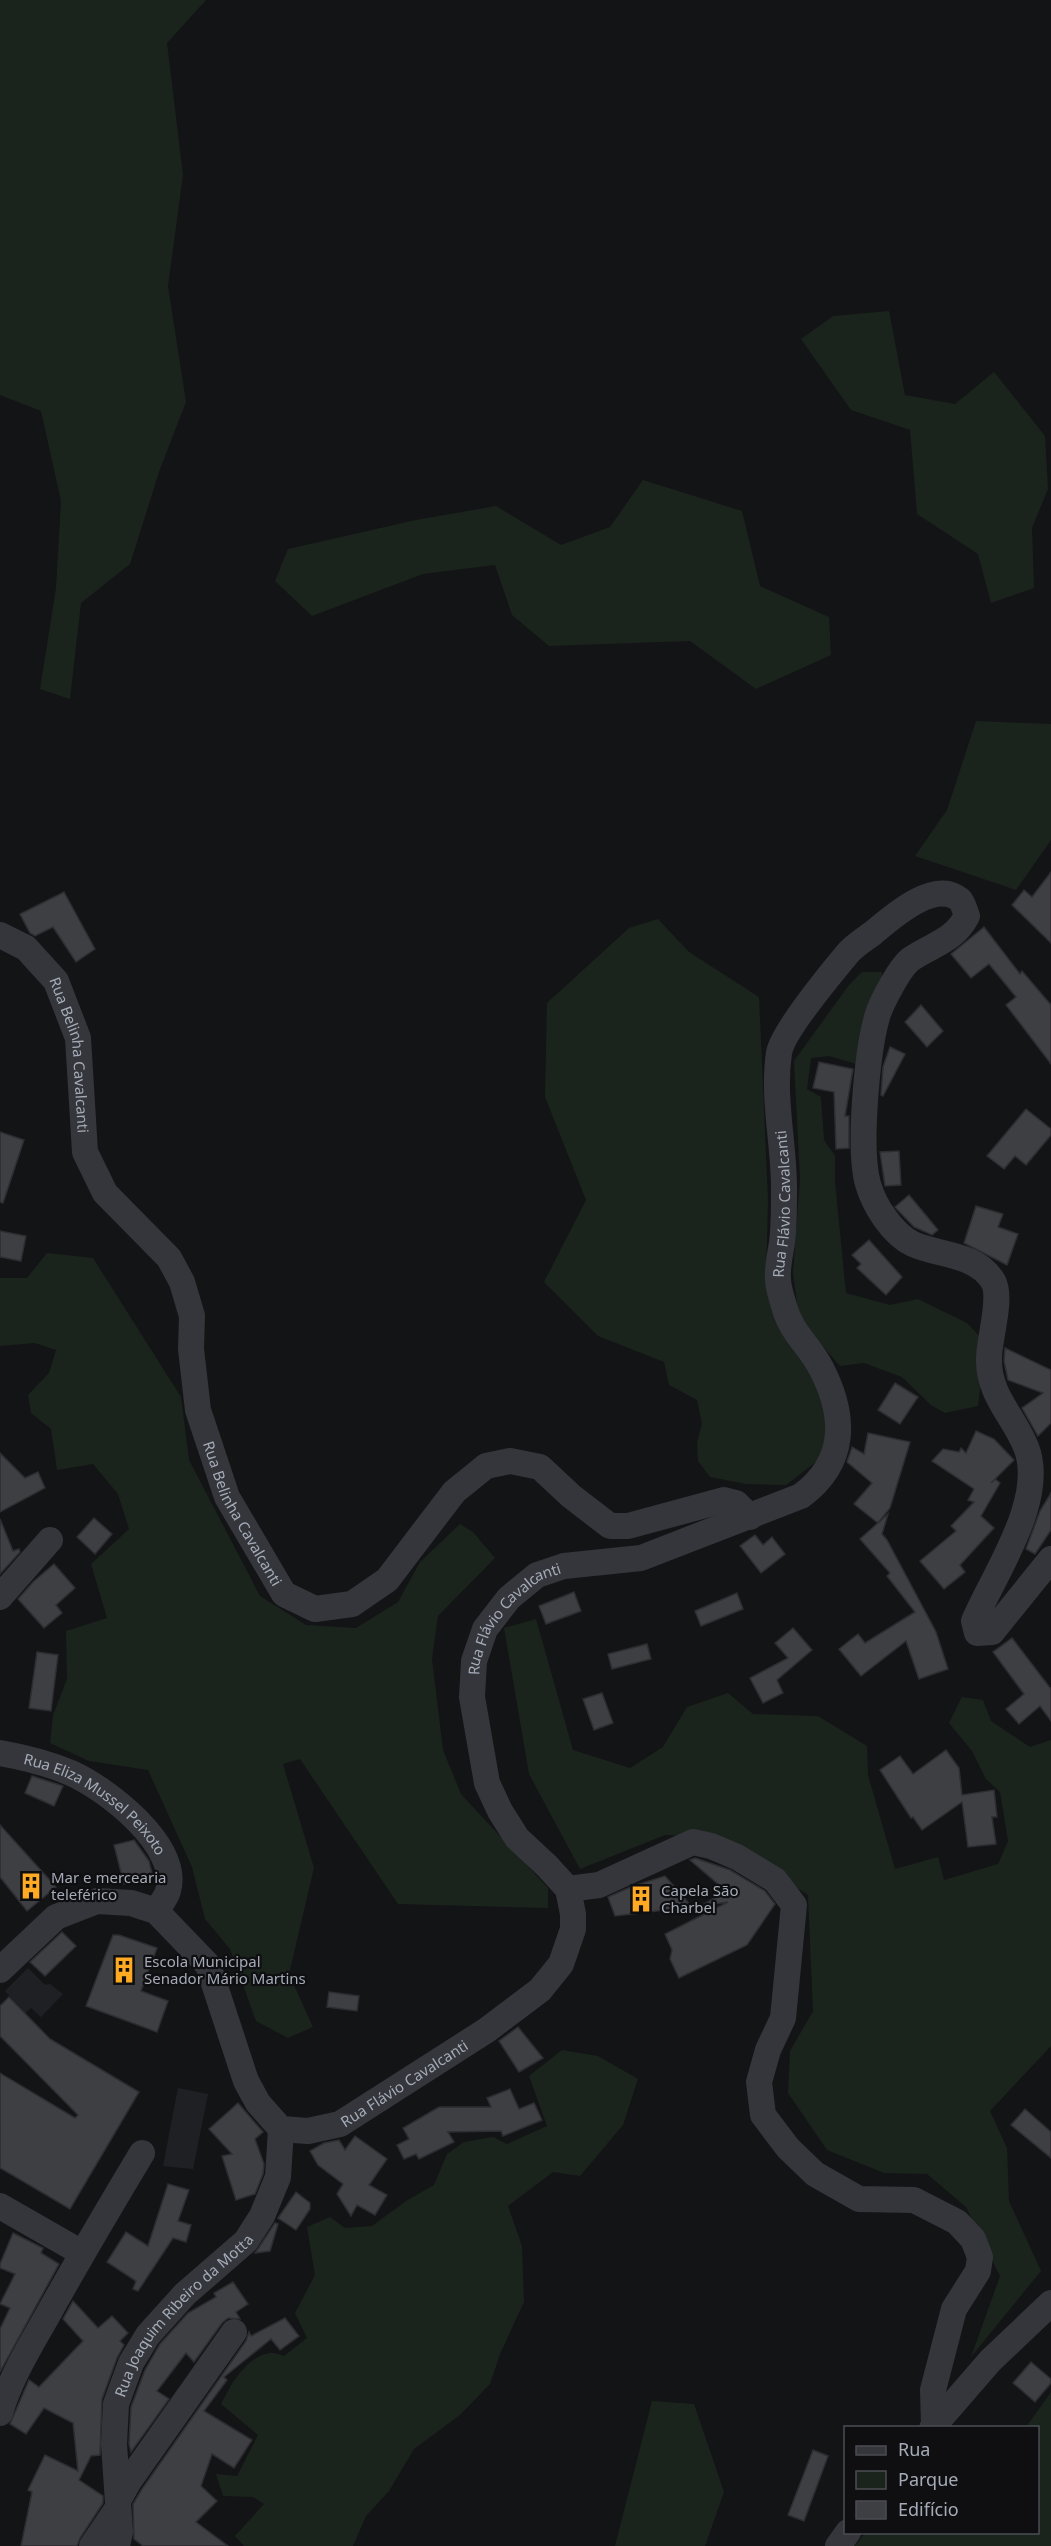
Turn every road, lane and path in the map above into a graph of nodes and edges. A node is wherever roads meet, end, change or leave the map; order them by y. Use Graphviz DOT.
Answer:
graph roads {
  1 [pos="0,934"];
  2 [pos="750,1517"];
  3 [pos="50,1540"];
  4 [pos="1051,1559"];
  5 [pos="0,1597"];
  6 [pos="0,1753"];
  7 [pos="568,1889"];
  8 [pos="156,1911"];
  9 [pos="0,1970"];
  10 [pos="281,2129"];
  11 [pos="142,2153"];
  12 [pos="0,2206"];
  13 [pos="82,2253"];
  14 [pos="1051,2303"];
  15 [pos="234,2332"];
  16 [pos="2,2404"];
  17 [pos="933,2426"];
  18 [pos="118,2504"];
  19 [pos="92,2546"];
  20 [pos="117,2546"];
  1 -- 2 [label="street, Rua Belinha Cavalcanti"];
  2 -- 4 [label="street, Rua Flávio Cavalcanti"];
  2 -- 7 [label="street, Rua Flávio Cavalcanti"];
  3 -- 5 [label="street"];
  6 -- 8 [label="street, Rua Eliza Mussel Peixoto"];
  7 -- 10 [label="street, Rua Flávio Cavalcanti"];
  7 -- 17 [label="street"];
  8 -- 9 [label="street"];
  8 -- 10 [label="street"];
  10 -- 18 [label="street, Rua Joaquim Ribeiro da Motta"];
  11 -- 13 [label="street"];
  12 -- 13 [label="street"];
  13 -- 16 [label="street"];
  14 -- 17 [label="street"];
  15 -- 18 [label="street"];
  18 -- 19 [label="street"];
  18 -- 20 [label="street, Rua Joaquim Ribeiro da Motta"];
}
